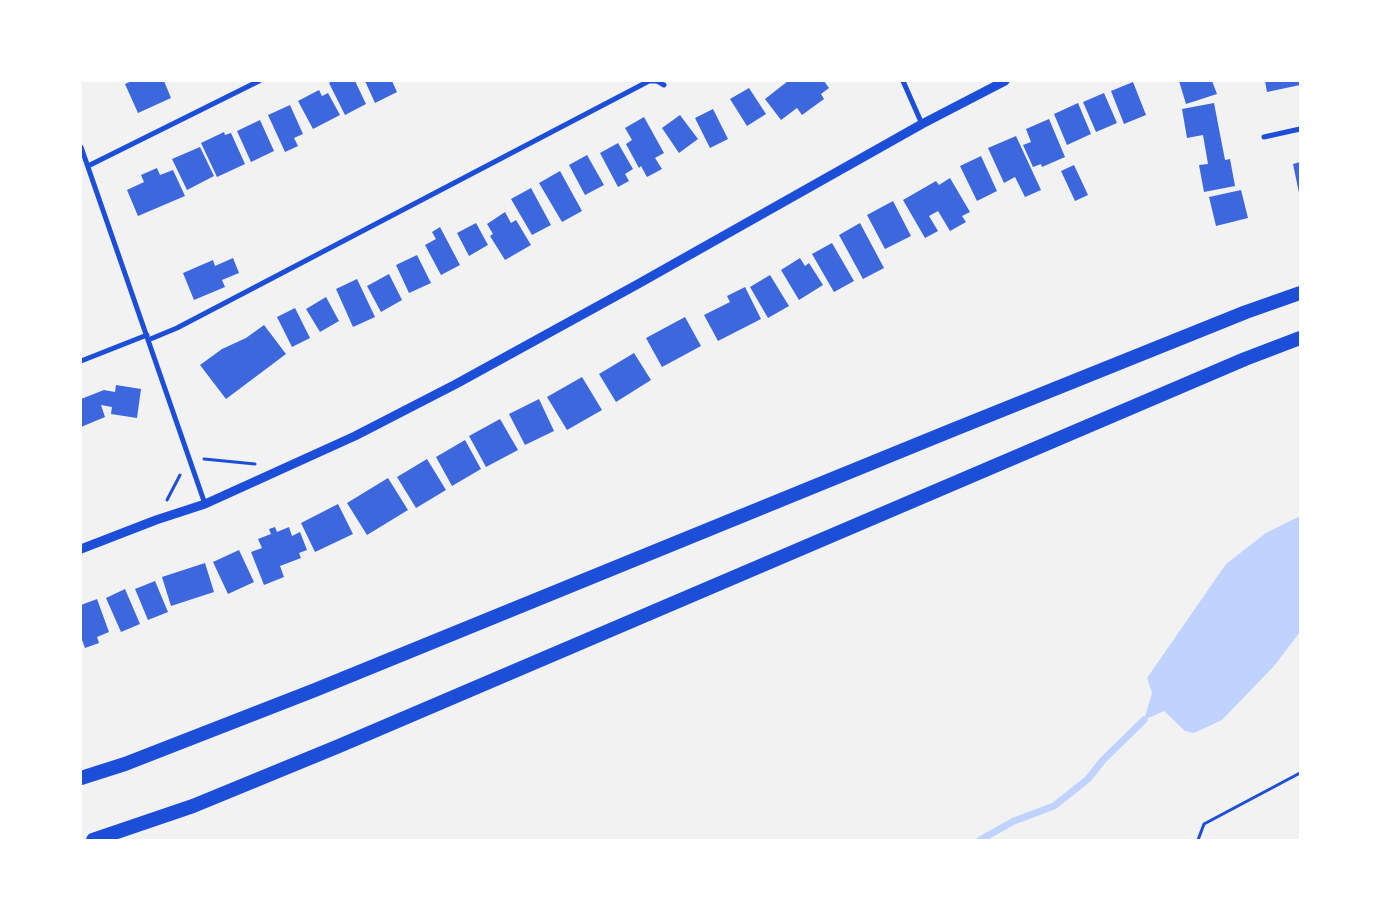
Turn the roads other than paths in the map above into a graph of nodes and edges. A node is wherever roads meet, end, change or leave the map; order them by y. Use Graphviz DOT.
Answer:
graph roads {
  1 [pos="259,81"];
  2 [pos="902,81"];
  3 [pos="1005,81"];
  4 [pos="664,85"];
  5 [pos="922,124"];
  6 [pos="1300,128"];
  7 [pos="1264,137"];
  8 [pos="81,147"];
  9 [pos="88,166"];
  10 [pos="1300,293"];
  11 [pos="148,337"];
  12 [pos="1300,338"];
  13 [pos="81,361"];
  14 [pos="206,504"];
  15 [pos="81,549"];
  16 [pos="81,778"];
  17 [pos="93,840"];
  1 -- 9 [label="street"];
  2 -- 5 [label="street"];
  3 -- 5 [label="street"];
  4 -- 11 [label="street"];
  5 -- 14 [label="street"];
  6 -- 7 [label="street"];
  8 -- 9 [label="street"];
  9 -- 11 [label="street"];
  10 -- 16 [label="highway"];
  11 -- 13 [label="street"];
  11 -- 14 [label="street"];
  12 -- 17 [label="highway"];
  14 -- 15 [label="street"];
}
